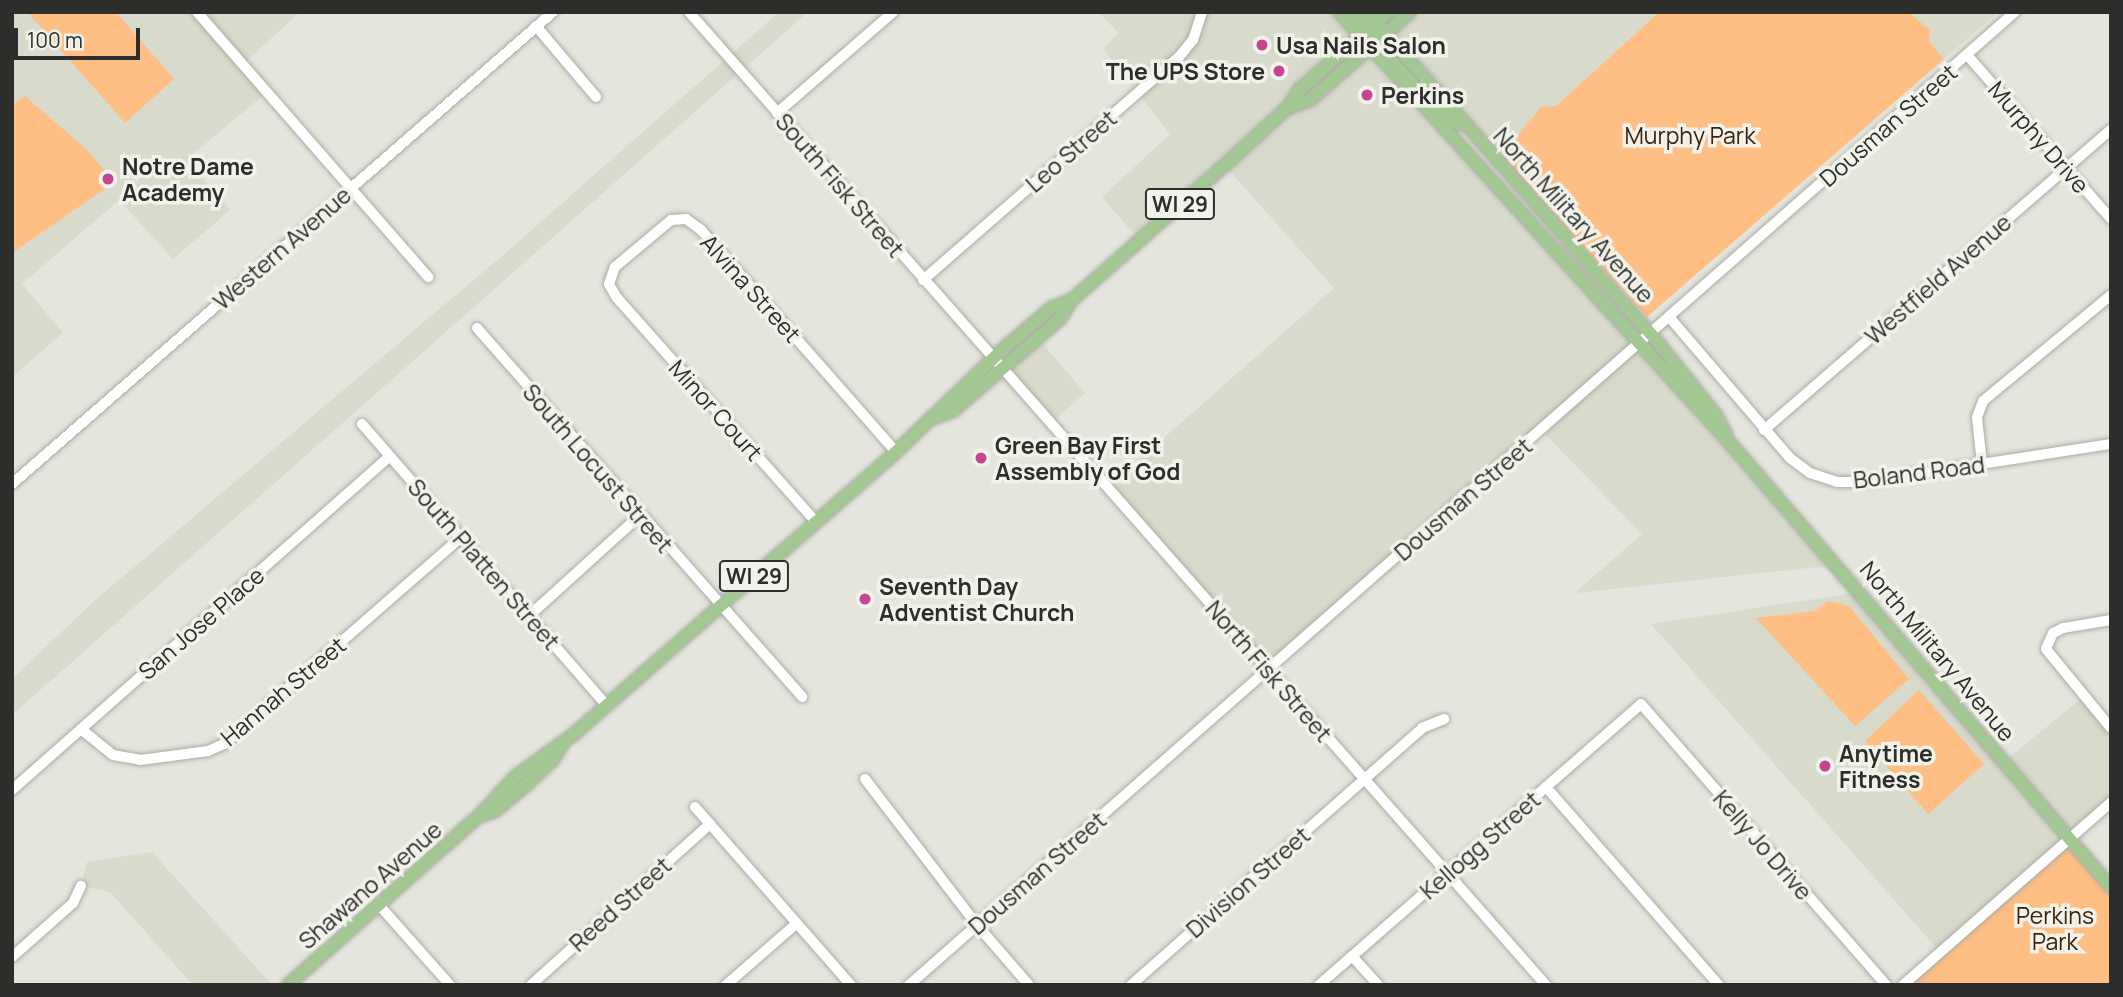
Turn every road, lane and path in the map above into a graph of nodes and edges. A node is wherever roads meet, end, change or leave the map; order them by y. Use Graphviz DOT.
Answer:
graph roads {
  1 [pos="197,12"];
  2 [pos="552,12"];
  3 [pos="689,12"];
  4 [pos="892,12"];
  5 [pos="1202,12"];
  6 [pos="1339,12"];
  7 [pos="1353,12"];
  8 [pos="1367,12"];
  9 [pos="1388,12"];
  10 [pos="1410,12"];
  11 [pos="2015,12"];
  12 [pos="536,26"];
  13 [pos="1369,30"];
  14 [pos="1386,34"];
  15 [pos="1373,46"];
  16 [pos="1967,55"];
  17 [pos="596,97"];
  18 [pos="1287,108"];
  19 [pos="777,113"];
  20 [pos="2111,129"];
  21 [pos="1479,139"];
  22 [pos="2066,168"];
  23 [pos="351,188"];
  24 [pos="2111,219"];
  25 [pos="428,276"];
  26 [pos="923,280"];
  27 [pos="2111,295"];
  28 [pos="617,298"];
  29 [pos="1072,300"];
  30 [pos="1670,318"];
  31 [pos="477,328"];
  32 [pos="1651,334"];
  33 [pos="1637,346"];
  34 [pos="993,358"];
  35 [pos="1002,369"];
  36 [pos="933,418"];
  37 [pos="362,424"];
  38 [pos="1764,430"];
  39 [pos="2111,443"];
  40 [pos="1731,444"];
  41 [pos="896,452"];
  42 [pos="390,456"];
  43 [pos="1982,464"];
  44 [pos="12,484"];
  45 [pos="639,516"];
  46 [pos="816,522"];
  47 [pos="461,537"];
  48 [pos="719,608"];
  49 [pos="530,615"];
  50 [pos="2111,620"];
  51 [pos="1268,670"];
  52 [pos="802,697"];
  53 [pos="1641,704"];
  54 [pos="607,706"];
  55 [pos="1444,719"];
  56 [pos="2111,728"];
  57 [pos="81,729"];
  58 [pos="864,779"];
  59 [pos="1364,779"];
  60 [pos="1546,787"];
  61 [pos="12,790"];
  62 [pos="2111,802"];
  63 [pos="695,807"];
  64 [pos="710,824"];
  65 [pos="2069,840"];
  66 [pos="1447,873"];
  67 [pos="80,886"];
  68 [pos="2111,887"];
  69 [pos="379,905"];
  70 [pos="797,923"];
  71 [pos="977,925"];
  72 [pos="1352,956"];
  73 [pos="12,957"];
  74 [pos="288,985"];
  75 [pos="450,985"];
  76 [pos="531,985"];
  77 [pos="726,985"];
  78 [pos="851,985"];
  79 [pos="909,985"];
  80 [pos="1029,985"];
  81 [pos="1131,985"];
  82 [pos="1319,985"];
  83 [pos="1378,985"];
  84 [pos="1546,985"];
  85 [pos="1718,985"];
  86 [pos="1886,985"];
  87 [pos="1903,985"];
  1 -- 23 [label="street"];
  2 -- 12 [label="street, Western Avenue"];
  3 -- 19 [label="street, South Fisk Street"];
  4 -- 19 [label="street"];
  5 -- 26 [label="street, Leo Street"];
  6 -- 13 [label="main road"];
  7 -- 13 [label="main road"];
  8 -- 13 [label="main road"];
  9 -- 13 [label="main road, Shawano Avenue / WI 29"];
  10 -- 14 [label="main road, Shawano Avenue / WI 29"];
  11 -- 16 [label="street, Dousman Street"];
  12 -- 17 [label="street"];
  12 -- 23 [label="street, Western Avenue"];
  13 -- 14 [label="main road, North Military Avenue"];
  13 -- 15 [label="main road, North Military Avenue"];
  13 -- 18 [label="main road, Shawano Avenue / WI 29"];
  14 -- 15 [label="main road, Shawano Avenue / WI 29"];
  14 -- 21 [label="main road, North Military Avenue"];
  15 -- 18 [label="main road, Shawano Avenue / WI 29"];
  15 -- 21 [label="main road"];
  15 -- 33 [label="main road, North Military Avenue"];
  16 -- 22 [label="street, Murphy Drive"];
  16 -- 30 [label="street, Dousman Street"];
  18 -- 29 [label="main road, Shawano Avenue / WI 29"];
  19 -- 26 [label="street, South Fisk Street"];
  20 -- 22 [label="street, Westfield Avenue"];
  21 -- 32 [label="main road, North Military Avenue"];
  22 -- 24 [label="street, Murphy Drive"];
  22 -- 38 [label="street, Westfield Avenue"];
  23 -- 25 [label="street"];
  23 -- 44 [label="street, Western Avenue"];
  26 -- 34 [label="street, South Fisk Street"];
  27 -- 43 [label="street"];
  28 -- 41 [label="street, Alvina Street"];
  28 -- 46 [label="street, Minor Court"];
  29 -- 34 [label="main road, Shawano Avenue / WI 29"];
  29 -- 35 [label="main road, Shawano Avenue / WI 29"];
  30 -- 32 [label="street, Dousman Street"];
  30 -- 38 [label="street, Boland Road"];
  31 -- 45 [label="street, South Locust Street"];
  32 -- 33 [label="street, Dousman Street"];
  32 -- 40 [label="main road, North Military Avenue"];
  33 -- 40 [label="main road, North Military Avenue"];
  33 -- 51 [label="street, Dousman Street"];
  34 -- 35 [label="street, North Fisk Street"];
  34 -- 36 [label="main road, Shawano Avenue / WI 29"];
  35 -- 36 [label="main road, Shawano Avenue / WI 29"];
  35 -- 51 [label="street, North Fisk Street"];
  36 -- 41 [label="main road, Shawano Avenue / WI 29"];
  37 -- 42 [label="street, South Platten Street"];
  38 -- 43 [label="street, Boland Road"];
  39 -- 43 [label="street, Boland Road"];
  40 -- 65 [label="main road, North Military Avenue"];
  41 -- 46 [label="main road, Shawano Avenue / WI 29"];
  42 -- 47 [label="street, South Platten Street"];
  42 -- 57 [label="street, San Jose Place"];
  45 -- 48 [label="street, South Locust Street"];
  45 -- 49 [label="street"];
  46 -- 48 [label="main road, Shawano Avenue / WI 29"];
  47 -- 49 [label="street, South Platten Street"];
  47 -- 57 [label="street, Hannah Street"];
  48 -- 52 [label="street, South Locust Street"];
  48 -- 54 [label="main road, Shawano Avenue / WI 29"];
  49 -- 54 [label="street, South Platten Street"];
  50 -- 56 [label="street"];
  51 -- 59 [label="street, North Fisk Street"];
  51 -- 71 [label="street, Dousman Street"];
  53 -- 60 [label="street, Kellogg Street"];
  53 -- 86 [label="street, Kelly Jo Drive"];
  54 -- 69 [label="main road, Shawano Avenue / WI 29"];
  55 -- 59 [label="street, Division Street"];
  57 -- 61 [label="street, San Jose Place"];
  58 -- 71 [label="street"];
  59 -- 66 [label="street, North Fisk Street"];
  59 -- 81 [label="street, Division Street"];
  60 -- 66 [label="street, Kellogg Street"];
  60 -- 85 [label="street"];
  62 -- 65 [label="street"];
  63 -- 64 [label="street"];
  64 -- 70 [label="street"];
  64 -- 76 [label="street, Reed Street"];
  65 -- 68 [label="main road, North Military Avenue"];
  65 -- 87 [label="street"];
  66 -- 72 [label="street, Kellogg Street"];
  66 -- 84 [label="street, North Fisk Street"];
  67 -- 73 [label="street"];
  69 -- 74 [label="main road, Shawano Avenue / WI 29"];
  69 -- 75 [label="street"];
  70 -- 77 [label="street"];
  70 -- 78 [label="street"];
  71 -- 79 [label="street, Dousman Street"];
  71 -- 80 [label="street"];
  72 -- 82 [label="street, Kellogg Street"];
  72 -- 83 [label="street"];
}
